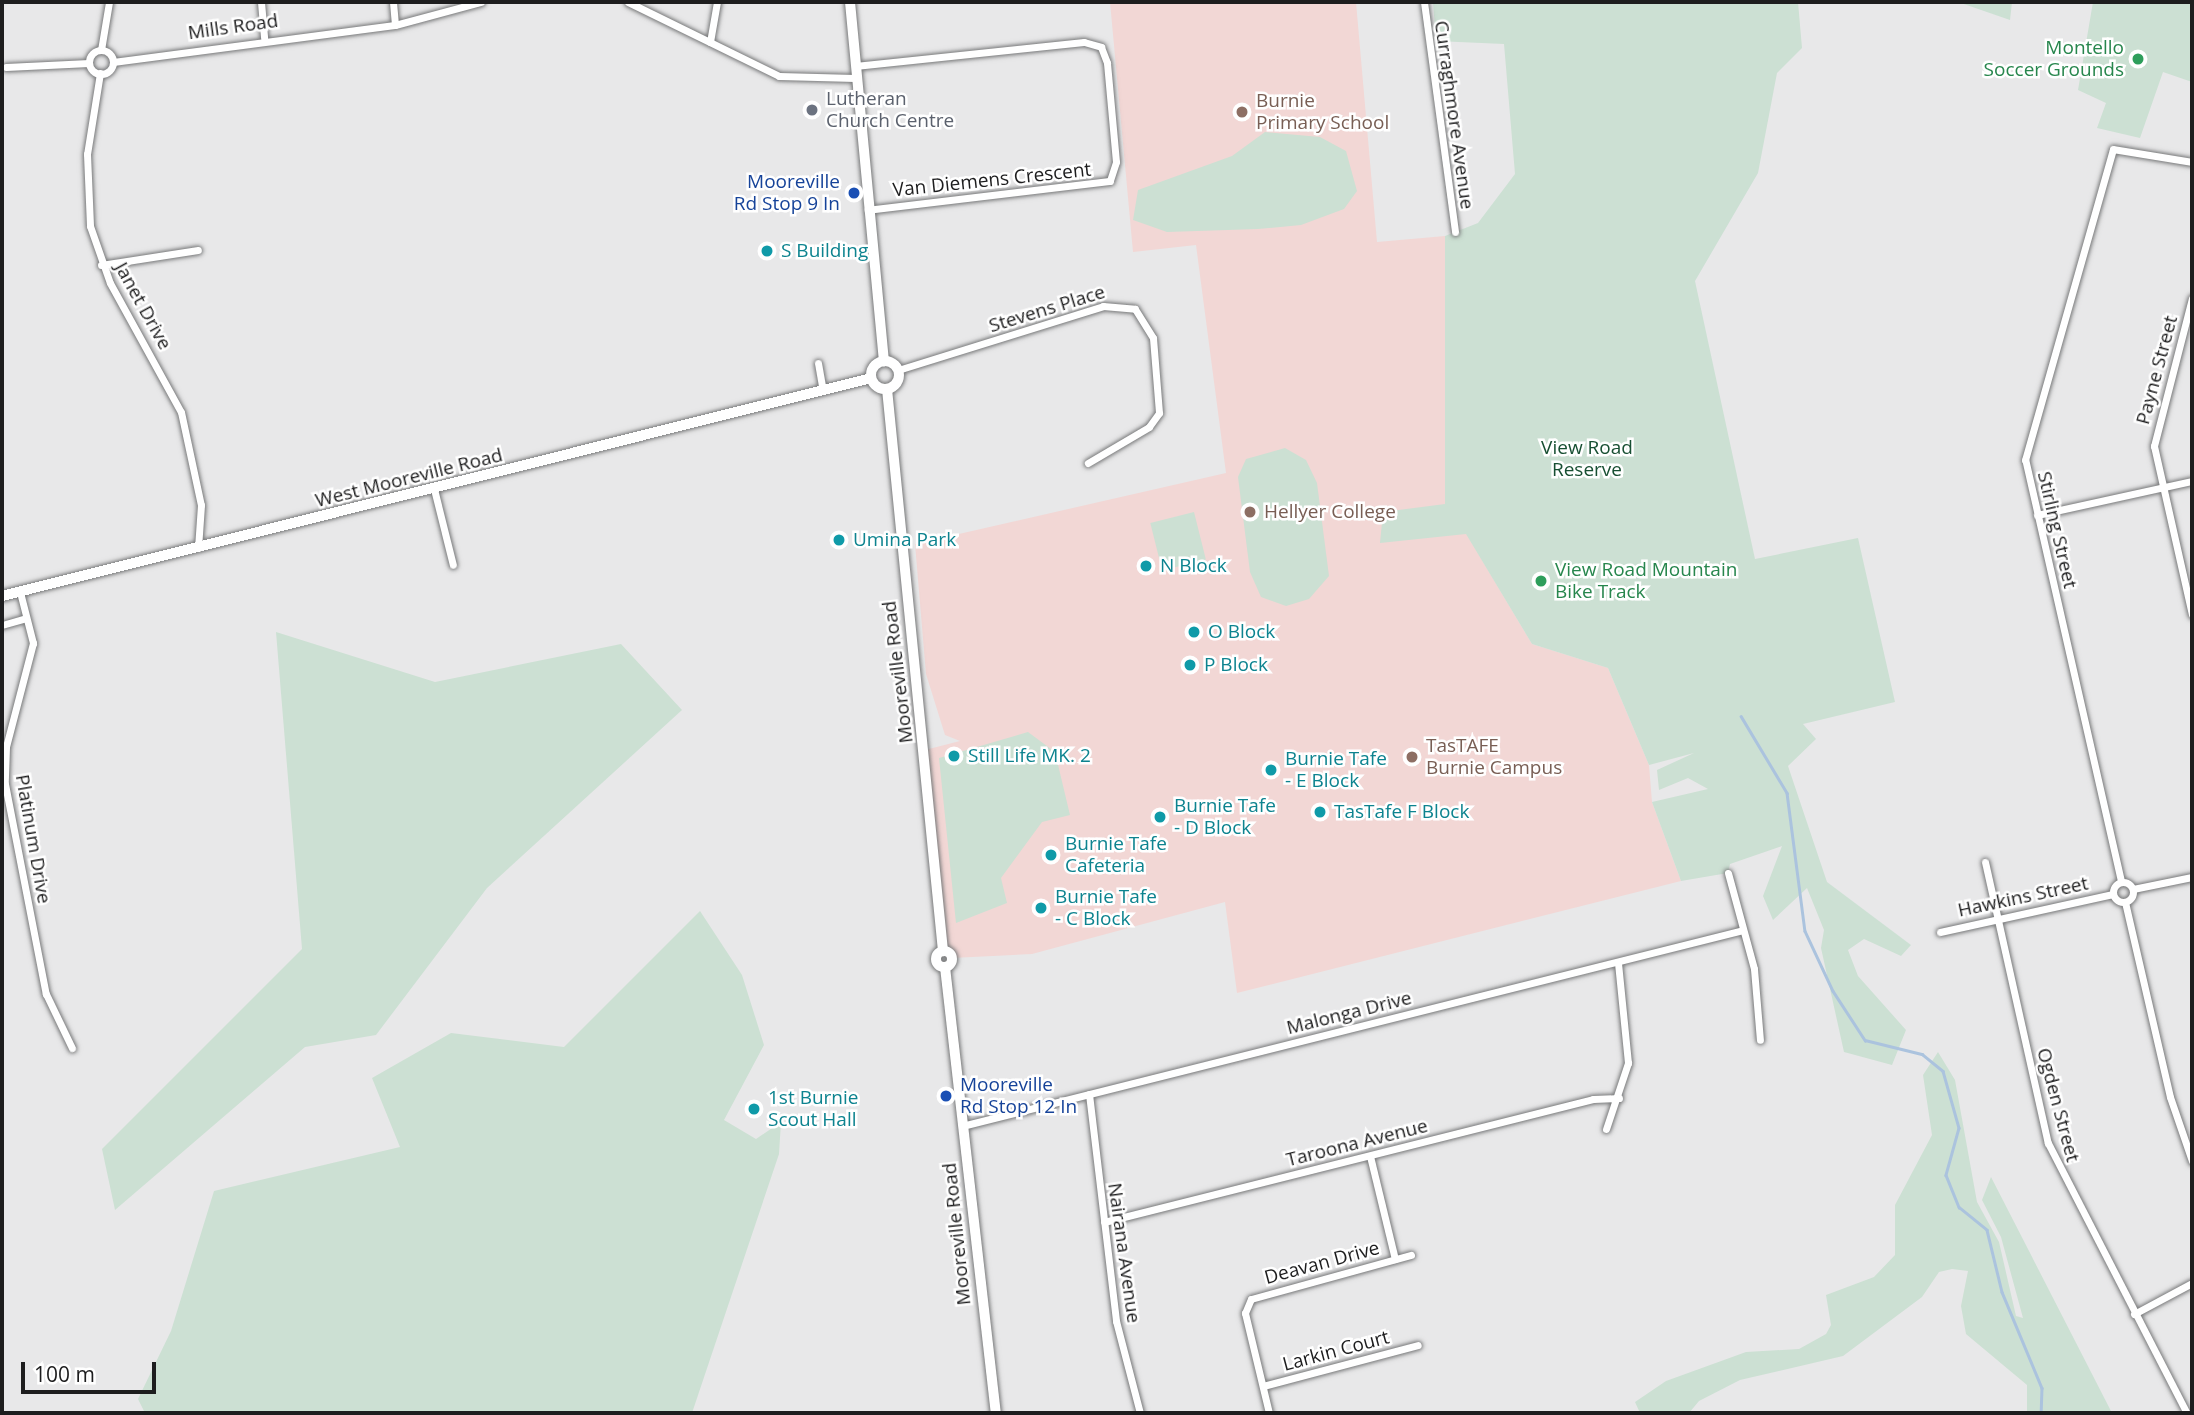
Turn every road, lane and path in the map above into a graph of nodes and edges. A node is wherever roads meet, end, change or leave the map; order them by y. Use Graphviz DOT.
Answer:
graph roads {
  1 [pos="109,2"];
  2 [pos="261,2"];
  3 [pos="393,2"];
  4 [pos="481,2"];
  5 [pos="628,2"];
  6 [pos="717,2"];
  7 [pos="850,2"];
  8 [pos="1424,2"];
  9 [pos="395,25"];
  10 [pos="264,38"];
  11 [pos="710,42"];
  12 [pos="101,50"];
  13 [pos="113,62"];
  14 [pos="89,63"];
  15 [pos="6,66"];
  16 [pos="855,66"];
  17 [pos="100,74"];
  18 [pos="855,78"];
  19 [pos="2192,162"];
  20 [pos="868,210"];
  21 [pos="1455,232"];
  22 [pos="198,250"];
  23 [pos="102,265"];
  24 [pos="2192,298"];
  25 [pos="884,361"];
  26 [pos="818,363"];
  27 [pos="898,370"];
  28 [pos="871,378"];
  29 [pos="887,388"];
  30 [pos="824,391"];
  31 [pos="1088,463"];
  32 [pos="2192,481"];
  33 [pos="2163,488"];
  34 [pos="435,489"];
  35 [pos="2037,514"];
  36 [pos="198,549"];
  37 [pos="453,565"];
  38 [pos="20,592"];
  39 [pos="2,596"];
  40 [pos="2192,615"];
  41 [pos="26,618"];
  42 [pos="2,625"];
  43 [pos="1985,862"];
  44 [pos="1728,873"];
  45 [pos="2192,877"];
  46 [pos="2121,881"];
  47 [pos="2133,889"];
  48 [pos="2113,894"];
  49 [pos="2125,902"];
  50 [pos="1998,918"];
  51 [pos="1743,930"];
  52 [pos="1941,932"];
  53 [pos="1618,962"];
  54 [pos="1759,1040"];
  55 [pos="72,1048"];
  56 [pos="1088,1094"];
  57 [pos="1619,1098"];
  58 [pos="962,1126"];
  59 [pos="1606,1129"];
  60 [pos="1370,1156"];
  61 [pos="2192,1161"];
  62 [pos="1104,1222"];
  63 [pos="1411,1255"];
  64 [pos="1395,1259"];
  65 [pos="2192,1283"];
  66 [pos="2134,1314"];
  67 [pos="1418,1345"];
  68 [pos="1263,1386"];
  69 [pos="996,1413"];
  70 [pos="1140,1413"];
  71 [pos="1269,1413"];
  72 [pos="2187,1413"];
  1 -- 12 [label="street"];
  2 -- 10 [label="street"];
  3 -- 9 [label="street"];
  4 -- 9 [label="street, Mills Road"];
  5 -- 11 [label="street"];
  6 -- 11 [label="street"];
  7 -- 16 [label="main road"];
  8 -- 21 [label="street, Curraghmore Avenue"];
  9 -- 10 [label="street, Mills Road"];
  10 -- 13 [label="street, Mills Road"];
  11 -- 18 [label="street"];
  12 -- 13 [label="street"];
  12 -- 14 [label="street"];
  13 -- 17 [label="street"];
  14 -- 15 [label="street"];
  14 -- 17 [label="street"];
  16 -- 18 [label="main road"];
  16 -- 20 [label="street, Van Diemens Crescent"];
  17 -- 23 [label="street, Janet Drive"];
  18 -- 20 [label="main road"];
  19 -- 35 [label="street, Stirling Street"];
  20 -- 25 [label="main road"];
  22 -- 23 [label="street"];
  23 -- 36 [label="street, Janet Drive"];
  24 -- 33 [label="street, Payne Street"];
  25 -- 27 [label="main road"];
  25 -- 28 [label="main road"];
  26 -- 30 [label="street"];
  27 -- 29 [label="main road"];
  27 -- 31 [label="street, Stevens Place"];
  28 -- 29 [label="main road"];
  28 -- 30 [label="main road, West Mooreville Road"];
  29 -- 58 [label="main road, Mooreville Road"];
  30 -- 34 [label="main road, West Mooreville Road"];
  32 -- 33 [label="street"];
  33 -- 35 [label="street"];
  33 -- 40 [label="street, Payne Street"];
  34 -- 36 [label="main road, West Mooreville Road"];
  34 -- 37 [label="street"];
  35 -- 46 [label="street, Stirling Street"];
  36 -- 38 [label="main road, West Mooreville Road"];
  38 -- 39 [label="main road, West Mooreville Road"];
  38 -- 41 [label="street, Platinum Drive"];
  41 -- 42 [label="street"];
  41 -- 55 [label="street, Platinum Drive"];
  43 -- 50 [label="street, Ogden Street"];
  44 -- 51 [label="street"];
  45 -- 47 [label="street"];
  46 -- 47 [label="street"];
  46 -- 48 [label="street"];
  47 -- 49 [label="street"];
  48 -- 49 [label="street"];
  48 -- 50 [label="street, Hawkins Street"];
  49 -- 61 [label="street"];
  50 -- 52 [label="street, Hawkins Street"];
  50 -- 66 [label="street, Ogden Street"];
  51 -- 53 [label="street, Malonga Drive"];
  51 -- 54 [label="street"];
  53 -- 56 [label="street, Malonga Drive"];
  53 -- 57 [label="street"];
  56 -- 58 [label="street, Malonga Drive"];
  56 -- 62 [label="street, Nairana Avenue"];
  57 -- 59 [label="street"];
  57 -- 60 [label="street, Taroona Avenue"];
  58 -- 69 [label="main road, Mooreville Road"];
  60 -- 62 [label="street, Taroona Avenue"];
  60 -- 64 [label="street, Deavan Drive"];
  62 -- 70 [label="street, Nairana Avenue"];
  63 -- 64 [label="street, Deavan Drive"];
  64 -- 68 [label="street, Deavan Drive"];
  65 -- 66 [label="street"];
  66 -- 72 [label="street, Ogden Street"];
  67 -- 68 [label="street, Larkin Court"];
  68 -- 71 [label="street, Deavan Drive"];
}
